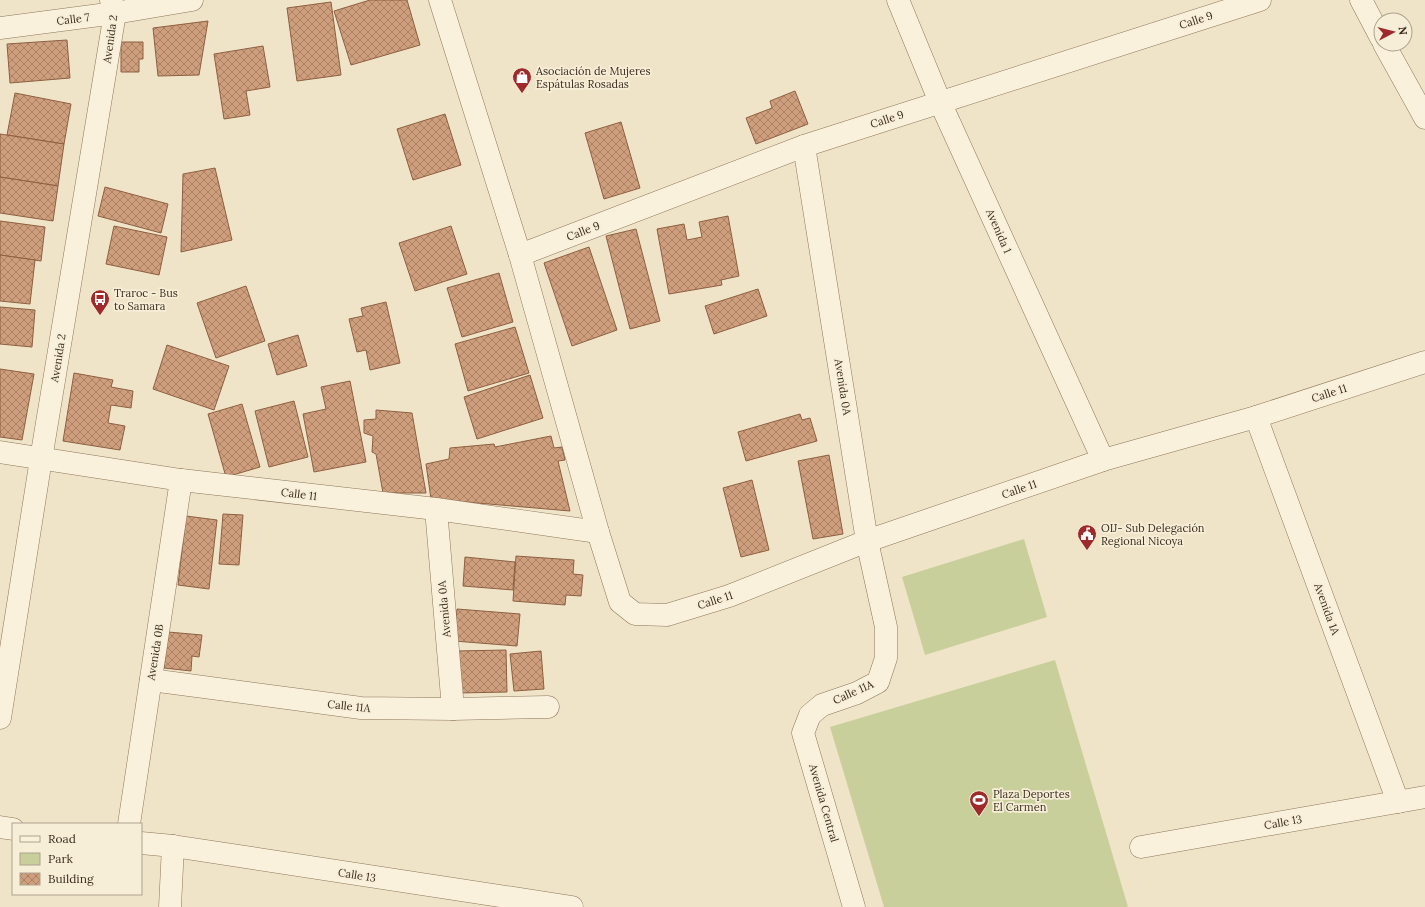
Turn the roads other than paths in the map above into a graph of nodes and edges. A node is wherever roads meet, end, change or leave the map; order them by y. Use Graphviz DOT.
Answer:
graph roads {
  1 [pos="192,0"];
  2 [pos="440,0"];
  3 [pos="898,0"];
  4 [pos="1260,0"];
  5 [pos="1361,0"];
  6 [pos="113,7"];
  7 [pos="1373,23"];
  8 [pos="0,28"];
  9 [pos="1388,52"];
  10 [pos="940,102"];
  11 [pos="1425,118"];
  12 [pos="804,146"];
  13 [pos="520,255"];
  14 [pos="1425,362"];
  15 [pos="1256,417"];
  16 [pos="0,452"];
  17 [pos="41,459"];
  18 [pos="1103,460"];
  19 [pos="181,480"];
  20 [pos="436,509"];
  21 [pos="598,532"];
  22 [pos="867,541"];
  23 [pos="886,627"];
  24 [pos="151,680"];
  25 [pos="822,705"];
  26 [pos="548,707"];
  27 [pos="453,709"];
  28 [pos="0,718"];
  29 [pos="1425,797"];
  30 [pos="1398,802"];
  31 [pos="129,823"];
  32 [pos="0,827"];
  33 [pos="12,829"];
  34 [pos="142,844"];
  35 [pos="173,846"];
  36 [pos="1141,847"];
  37 [pos="170,907"];
  38 [pos="572,907"];
  39 [pos="854,907"];
  1 -- 6 [label="street, Calle 7"];
  2 -- 13 [label="street"];
  3 -- 10 [label="street, Avenida 1"];
  4 -- 10 [label="street, Calle 9"];
  5 -- 7 [label="street"];
  6 -- 8 [label="street, Calle 7"];
  6 -- 17 [label="street, Avenida 2"];
  9 -- 11 [label="street"];
  10 -- 12 [label="street, Calle 9"];
  10 -- 18 [label="street, Avenida 1"];
  12 -- 13 [label="street, Calle 9"];
  12 -- 22 [label="street, Avenida 0A"];
  13 -- 21 [label="street"];
  14 -- 15 [label="street, Calle 11"];
  15 -- 18 [label="street, Calle 11"];
  15 -- 30 [label="street, Avenida 1A"];
  16 -- 17 [label="street, Calle 11"];
  17 -- 19 [label="street, Calle 11"];
  17 -- 28 [label="street, Avenida 2"];
  18 -- 22 [label="street, Calle 11"];
  19 -- 20 [label="street, Calle 11"];
  19 -- 24 [label="street, Avenida 0B"];
  20 -- 21 [label="street, Calle 11"];
  20 -- 27 [label="street, Avenida 0A"];
  21 -- 22 [label="street, Calle 11"];
  22 -- 23 [label="street, Avenida 0A"];
  23 -- 25 [label="street, Calle 11A"];
  24 -- 27 [label="street, Calle 11A"];
  24 -- 31 [label="street, Avenida 0B"];
  25 -- 39 [label="street, Avenida Central"];
  26 -- 27 [label="street, Calle 11A"];
  29 -- 30 [label="street, Calle 13"];
  30 -- 36 [label="street, Calle 13"];
  32 -- 33 [label="street"];
  34 -- 35 [label="street, Calle 13"];
  35 -- 37 [label="street"];
  35 -- 38 [label="street, Calle 13"];
}
